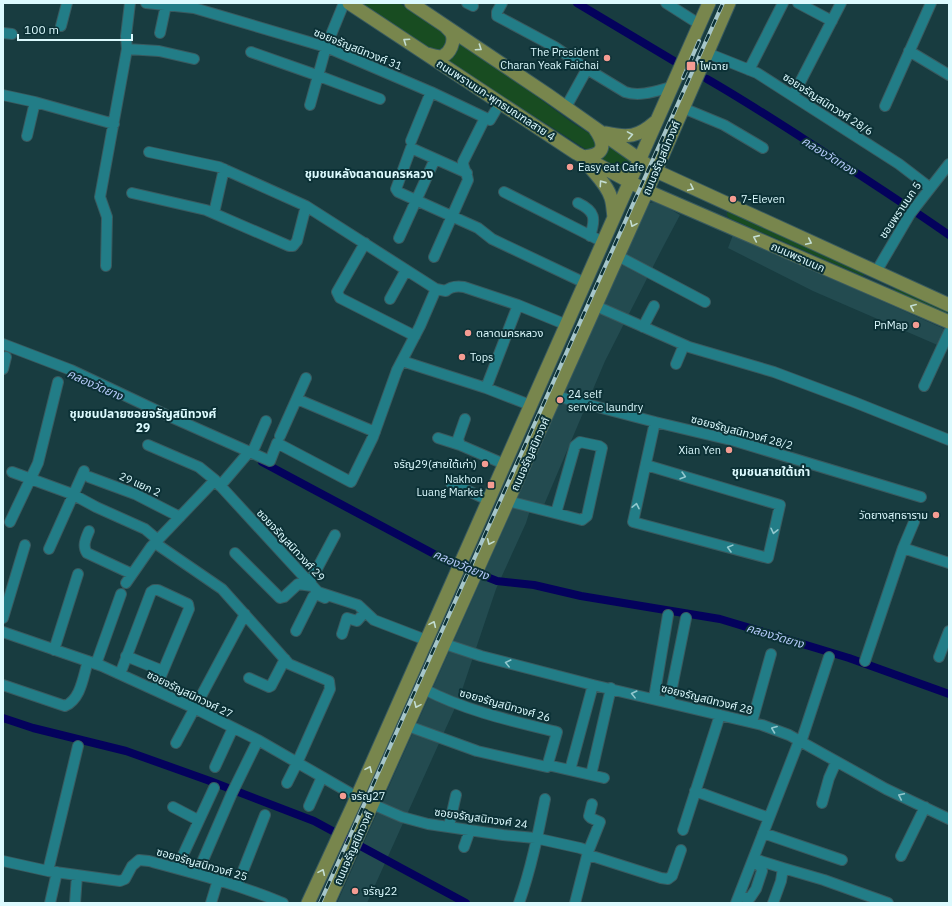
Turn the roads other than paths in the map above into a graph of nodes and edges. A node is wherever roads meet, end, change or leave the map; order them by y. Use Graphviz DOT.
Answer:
graph roads {
  1 [pos="67,3"];
  2 [pos="130,3"];
  3 [pos="146,3"];
  4 [pos="344,3"];
  5 [pos="349,3"];
  6 [pos="411,3"];
  7 [pos="502,3"];
  8 [pos="666,3"];
  9 [pos="709,3"];
  10 [pos="714,3"];
  11 [pos="724,3"];
  12 [pos="729,3"];
  13 [pos="783,3"];
  14 [pos="798,3"];
  15 [pos="841,3"];
  16 [pos="931,3"];
  17 [pos="166,5"];
  18 [pos="194,5"];
  19 [pos="832,21"];
  20 [pos="699,24"];
  21 [pos="445,25"];
  22 [pos="61,26"];
  23 [pos="160,33"];
  24 [pos="326,47"];
  25 [pos="127,49"];
  26 [pos="909,51"];
  27 [pos="251,52"];
  28 [pos="424,53"];
  29 [pos="707,53"];
  30 [pos="194,59"];
  31 [pos="587,70"];
  32 [pos="749,70"];
  33 [pos="949,75"];
  34 [pos="319,76"];
  35 [pos="431,92"];
  36 [pos="3,95"];
  37 [pos="793,96"];
  38 [pos="380,100"];
  39 [pos="678,100"];
  40 [pos="35,102"];
  41 [pos="500,103"];
  42 [pos="310,106"];
  43 [pos="885,106"];
  44 [pos="566,107"];
  45 [pos="662,107"];
  46 [pos="485,118"];
  47 [pos="656,121"];
  48 [pos="114,124"];
  49 [pos="597,130"];
  50 [pos="28,136"];
  51 [pos="411,141"];
  52 [pos="763,148"];
  53 [pos="149,152"];
  54 [pos="581,155"];
  55 [pos="435,159"];
  56 [pos="639,160"];
  57 [pos="949,164"];
  58 [pos="224,169"];
  59 [pos="656,171"];
  60 [pos="467,173"];
  61 [pos="630,182"];
  62 [pos="929,187"];
  63 [pos="647,191"];
  64 [pos="504,192"];
  65 [pos="132,193"];
  66 [pos="416,200"];
  67 [pos="578,203"];
  68 [pos="306,206"];
  69 [pos="214,213"];
  70 [pos="452,216"];
  71 [pos="614,218"];
  72 [pos="590,236"];
  73 [pos="399,238"];
  74 [pos="365,243"];
  75 [pos="601,246"];
  76 [pos="434,258"];
  77 [pos="617,258"];
  78 [pos="106,266"];
  79 [pos="601,267"];
  80 [pos="406,270"];
  81 [pos="876,272"];
  82 [pos="585,283"];
  83 [pos="436,289"];
  84 [pos="390,299"];
  85 [pos="705,302"];
  86 [pos="518,305"];
  87 [pos="949,305"];
  88 [pos="596,306"];
  89 [pos="654,306"];
  90 [pos="949,322"];
  91 [pos="567,325"];
  92 [pos="643,327"];
  93 [pos="949,332"];
  94 [pos="415,336"];
  95 [pos="3,344"];
  96 [pos="684,345"];
  97 [pos="6,357"];
  98 [pos="402,360"];
  99 [pos="676,364"];
  100 [pos="3,369"];
  101 [pos="306,378"];
  102 [pos="58,382"];
  103 [pos="924,386"];
  104 [pos="486,388"];
  105 [pos="556,396"];
  106 [pos="297,399"];
  107 [pos="530,405"];
  108 [pos="465,419"];
  109 [pos="266,421"];
  110 [pos="655,422"];
  111 [pos="375,432"];
  112 [pos="438,438"];
  113 [pos="279,440"];
  114 [pos="949,440"];
  115 [pos="524,442"];
  116 [pos="148,445"];
  117 [pos="460,445"];
  118 [pos="248,454"];
  119 [pos="504,464"];
  120 [pos="646,465"];
  121 [pos="12,472"];
  122 [pos="31,479"];
  123 [pos="217,483"];
  124 [pos="451,483"];
  125 [pos="73,495"];
  126 [pos="921,497"];
  127 [pos="508,501"];
  128 [pos="486,505"];
  129 [pos="556,513"];
  130 [pos="502,516"];
  131 [pos="180,517"];
  132 [pos="10,522"];
  133 [pos="914,522"];
  134 [pos="89,531"];
  135 [pos="335,535"];
  136 [pos="156,542"];
  137 [pos="25,545"];
  138 [pos="903,548"];
  139 [pos="49,549"];
  140 [pos="235,552"];
  141 [pos="949,563"];
  142 [pos="78,574"];
  143 [pos="132,574"];
  144 [pos="126,583"];
  145 [pos="311,584"];
  146 [pos="121,594"];
  147 [pos="245,614"];
  148 [pos="364,614"];
  149 [pos="668,615"];
  150 [pos="3,618"];
  151 [pos="686,618"];
  152 [pos="296,631"];
  153 [pos="949,631"];
  154 [pos="3,632"];
  155 [pos="342,634"];
  156 [pos="426,640"];
  157 [pos="445,644"];
  158 [pos="54,650"];
  159 [pos="770,654"];
  160 [pos="126,656"];
  161 [pos="829,656"];
  162 [pos="939,657"];
  163 [pos="285,659"];
  164 [pos="866,661"];
  165 [pos="92,663"];
  166 [pos="163,672"];
  167 [pos="120,674"];
  168 [pos="249,678"];
  169 [pos="593,684"];
  170 [pos="3,685"];
  171 [pos="612,688"];
  172 [pos="424,689"];
  173 [pos="155,690"];
  174 [pos="654,698"];
  175 [pos="669,702"];
  176 [pos="194,708"];
  177 [pos="720,715"];
  178 [pos="752,722"];
  179 [pos="408,726"];
  180 [pos="233,728"];
  181 [pos="258,740"];
  182 [pos="800,742"];
  183 [pos="176,743"];
  184 [pos="78,746"];
  185 [pos="836,762"];
  186 [pos="297,763"];
  187 [pos="215,766"];
  188 [pos="552,766"];
  189 [pos="570,770"];
  190 [pos="591,775"];
  191 [pos="322,777"];
  192 [pos="604,778"];
  193 [pos="287,783"];
  194 [pos="214,788"];
  195 [pos="695,791"];
  196 [pos="456,795"];
  197 [pos="357,797"];
  198 [pos="545,799"];
  199 [pos="822,803"];
  200 [pos="372,804"];
  201 [pos="592,804"];
  202 [pos="309,806"];
  203 [pos="173,807"];
  204 [pos="925,808"];
  205 [pos="265,814"];
  206 [pos="769,818"];
  207 [pos="949,819"];
  208 [pos="198,820"];
  209 [pos="449,826"];
  210 [pos="470,830"];
  211 [pos="683,830"];
  212 [pos="763,833"];
  213 [pos="537,838"];
  214 [pos="464,847"];
  215 [pos="681,850"];
  216 [pos="588,854"];
  217 [pos="901,856"];
  218 [pos="753,860"];
  219 [pos="842,860"];
  220 [pos="3,861"];
  221 [pos="177,868"];
  222 [pos="783,868"];
  223 [pos="53,872"];
  224 [pos="197,874"];
  225 [pos="77,875"];
  226 [pos="218,880"];
  227 [pos="237,886"];
  228 [pos="737,900"];
  229 [pos="577,902"];
  230 [pos="50,903"];
  231 [pos="75,903"];
  232 [pos="212,903"];
  233 [pos="283,903"];
  234 [pos="308,903"];
  235 [pos="328,903"];
  236 [pos="519,903"];
  237 [pos="773,903"];
  238 [pos="888,903"];
  1 -- 22 [label="street"];
  2 -- 25 [label="street"];
  3 -- 17 [label="street, ซอยจรัญสนิทวงศ์ 31"];
  4 -- 24 [label="street"];
  28 -- 5 [label="main road, ถนนพรานนก-พุทธมณฑลสาย 4, one-way"];
  6 -- 21 [label="main road"];
  7 -- 31 [label="street"];
  8 -- 20 [label="street"];
  9 -- 20 [label="main road, ถนนจรัญสนิทวงศ์"];
  10 -- 39 [label="main road, ถนนจรัญสนิทวงศ์"];
  11 -- 39 [label="main road, ถนนจรัญสนิทวงศ์"];
  12 -- 29 [label="main road, ถนนจรัญสนิทวงศ์"];
  13 -- 32 [label="street"];
  14 -- 19 [label="street"];
  15 -- 19 [label="street"];
  16 -- 26 [label="street"];
  17 -- 18 [label="street, ซอยจรัญสนิทวงศ์ 31"];
  17 -- 23 [label="street"];
  18 -- 24 [label="street, ซอยจรัญสนิทวงศ์ 31"];
  19 -- 37 [label="street"];
  20 -- 39 [label="main road, ถนนจรัญสนิทวงศ์"];
  21 -- 28 [label="main road"];
  21 -- 44 [label="main road, one-way"];
  24 -- 34 [label="street"];
  24 -- 35 [label="street, ซอยจรัญสนิทวงศ์ 31"];
  25 -- 30 [label="street"];
  25 -- 48 [label="street"];
  26 -- 33 [label="street"];
  26 -- 43 [label="street"];
  27 -- 34 [label="street"];
  28 -- 41 [label="main road, ถนนพรานนก-พุทธมณฑลสาย 4"];
  29 -- 32 [label="street, ซอยจรัญสนิทวงศ์ 28/6"];
  29 -- 39 [label="main road, ถนนจรัญสนิทวงศ์"];
  31 -- 39 [label="street"];
  31 -- 44 [label="street"];
  32 -- 37 [label="street, ซอยจรัญสนิทวงศ์ 28/6"];
  34 -- 38 [label="street"];
  34 -- 42 [label="street"];
  35 -- 46 [label="street, ซอยจรัญสนิทวงศ์ 31"];
  35 -- 51 [label="street"];
  36 -- 40 [label="street"];
  37 -- 62 [label="street, ซอยจรัญสนิทวงศ์ 28/6"];
  39 -- 45 [label="main road, ถนนจรัญสนิทวงศ์"];
  39 -- 45 [label="main road"];
  39 -- 52 [label="street"];
  39 -- 59 [label="main road, ถนนจรัญสนิทวงศ์"];
  40 -- 48 [label="street"];
  40 -- 50 [label="street"];
  41 -- 46 [label="street"];
  41 -- 54 [label="main road, ถนนพรานนก-พุทธมณฑลสาย 4"];
  44 -- 49 [label="main road"];
  45 -- 47 [label="main road, ถนนจรัญสนิทวงศ์"];
  46 -- 60 [label="street"];
  49 -- 47 [label="main road, one-way"];
  47 -- 56 [label="main road, ถนนจรัญสนิทวงศ์"];
  48 -- 78 [label="street"];
  49 -- 54 [label="main road"];
  49 -- 56 [label="main road"];
  53 -- 58 [label="street"];
  54 -- 61 [label="main road, ถนนพรานนก-พุทธมณฑลสาย 4"];
  71 -- 54 [label="main road, one-way"];
  55 -- 60 [label="street"];
  55 -- 66 [label="street"];
  55 -- 66 [label="street"];
  56 -- 59 [label="main road"];
  56 -- 61 [label="main road, ถนนจรัญสนิทวงศ์"];
  57 -- 62 [label="street, ซอยพรานนก 5"];
  58 -- 68 [label="street"];
  58 -- 69 [label="street"];
  59 -- 63 [label="main road, ถนนจรัญสนิทวงศ์"];
  59 -- 81 [label="main road, ถนนพรานนก, one-way"];
  60 -- 70 [label="street"];
  61 -- 63 [label="main road, ถนนพรานนก-พุทธมณฑลสาย 4"];
  61 -- 71 [label="main road, ถนนจรัญสนิทวงศ์"];
  62 -- 81 [label="street, ซอยพรานนก 5"];
  63 -- 77 [label="main road, ถนนจรัญสนิทวงศ์, one-way"];
  90 -- 63 [label="main road, ถนนพรานนก, one-way"];
  64 -- 72 [label="street"];
  65 -- 69 [label="street"];
  66 -- 70 [label="street"];
  66 -- 73 [label="street"];
  67 -- 72 [label="street"];
  68 -- 69 [label="street"];
  68 -- 74 [label="street"];
  70 -- 76 [label="street"];
  70 -- 82 [label="street"];
  71 -- 75 [label="main road, ถนนจรัญสนิทวงศ์"];
  72 -- 75 [label="street"];
  74 -- 80 [label="street"];
  74 -- 94 [label="street"];
  75 -- 77 [label="main road"];
  75 -- 82 [label="main road, ถนนจรัญสนิทวงศ์"];
  77 -- 85 [label="street"];
  77 -- 88 [label="main road, ถนนจรัญสนิทวงศ์"];
  79 -- 115 [label="main road, ถนนจรัญสนิทวงศ์"];
  80 -- 83 [label="street"];
  80 -- 84 [label="street"];
  81 -- 87 [label="main road, ถนนพรานนก"];
  82 -- 91 [label="main road, ถนนจรัญสนิทวงศ์"];
  83 -- 86 [label="street"];
  83 -- 94 [label="street"];
  86 -- 91 [label="street"];
  86 -- 104 [label="street"];
  88 -- 92 [label="street"];
  88 -- 105 [label="main road, ถนนจรัญสนิทวงศ์"];
  89 -- 92 [label="street"];
  91 -- 107 [label="main road, ถนนจรัญสนิทวงศ์"];
  92 -- 96 [label="street"];
  93 -- 103 [label="street"];
  94 -- 98 [label="street"];
  95 -- 118 [label="street"];
  96 -- 99 [label="street"];
  96 -- 114 [label="street"];
  97 -- 100 [label="street"];
  98 -- 104 [label="street"];
  98 -- 111 [label="street"];
  101 -- 106 [label="street"];
  102 -- 122 [label="street"];
  104 -- 107 [label="street"];
  105 -- 110 [label="street, ซอยจรัญสนิทวงศ์ 28/2"];
  105 -- 127 [label="main road, ถนนจรัญสนิทวงศ์"];
  106 -- 111 [label="street"];
  106 -- 113 [label="street"];
  107 -- 119 [label="main road, ถนนจรัญสนิทวงศ์"];
  108 -- 117 [label="street"];
  109 -- 118 [label="street"];
  110 -- 120 [label="street"];
  110 -- 126 [label="street, ซอยจรัญสนิทวงศ์ 28/2"];
  111 -- 113 [label="street"];
  112 -- 117 [label="street"];
  113 -- 118 [label="street"];
  115 -- 128 [label="main road"];
  115 -- 130 [label="main road"];
  116 -- 123 [label="street, ซอยจรัญสนิทวงศ์ 29"];
  117 -- 119 [label="street"];
  118 -- 123 [label="street"];
  119 -- 128 [label="main road, ถนนจรัญสนิทวงศ์"];
  120 -- 120 [label="street, one-way"];
  121 -- 122 [label="street"];
  122 -- 125 [label="street"];
  122 -- 132 [label="street"];
  123 -- 131 [label="street"];
  123 -- 145 [label="street, ซอยจรัญสนิทวงศ์ 29"];
  124 -- 128 [label="street"];
  125 -- 131 [label="street, 29 แยก 2"];
  125 -- 136 [label="street"];
  125 -- 139 [label="street"];
  127 -- 129 [label="street"];
  127 -- 130 [label="main road, ถนนจรัญสนิทวงศ์"];
  156 -- 128 [label="main road, ถนนจรัญสนิทวงศ์, one-way"];
  129 -- 129 [label="street"];
  130 -- 157 [label="main road, ถนนจรัญสนิทวงศ์, one-way"];
  131 -- 136 [label="street"];
  133 -- 138 [label="street"];
  134 -- 143 [label="street"];
  135 -- 145 [label="street"];
  136 -- 143 [label="street"];
  136 -- 147 [label="street"];
  137 -- 150 [label="street"];
  138 -- 141 [label="street"];
  138 -- 164 [label="street"];
  140 -- 145 [label="street"];
  142 -- 158 [label="street"];
  143 -- 144 [label="street"];
  145 -- 148 [label="street, ซอยจรัญสนิทวงศ์ 29"];
  146 -- 165 [label="street"];
  147 -- 163 [label="street"];
  147 -- 176 [label="street"];
  148 -- 152 [label="street"];
  148 -- 155 [label="street"];
  148 -- 156 [label="street, ซอยจรัญสนิทวงศ์ 29"];
  149 -- 174 [label="street"];
  151 -- 175 [label="street"];
  153 -- 162 [label="street"];
  154 -- 158 [label="street, ซอยจรัญสนิทวงศ์ 27"];
  197 -- 156 [label="main road, ถนนจรัญสนิทวงศ์, one-way"];
  169 -- 157 [label="street, ซอยจรัญสนิทวงศ์ 28, one-way"];
  157 -- 172 [label="main road, ถนนจรัญสนิทวงศ์"];
  158 -- 165 [label="street, ซอยจรัญสนิทวงศ์ 27"];
  159 -- 178 [label="street"];
  160 -- 166 [label="street"];
  160 -- 166 [label="street"];
  160 -- 167 [label="street"];
  161 -- 182 [label="street"];
  163 -- 168 [label="street"];
  163 -- 186 [label="street"];
  165 -- 167 [label="street, ซอยจรัญสนิทวงศ์ 27"];
  165 -- 170 [label="street"];
  166 -- 173 [label="street"];
  167 -- 173 [label="street, ซอยจรัญสนิทวงศ์ 27"];
  169 -- 171 [label="street, ซอยจรัญสนิทวงศ์ 28"];
  169 -- 189 [label="street"];
  174 -- 171 [label="street, ซอยจรัญสนิทวงศ์ 28, one-way"];
  171 -- 190 [label="street"];
  172 -- 179 [label="main road, ถนนจรัญสนิทวงศ์, one-way"];
  172 -- 179 [label="street, ซอยจรัญสนิทวงศ์ 26"];
  173 -- 176 [label="street, ซอยจรัญสนิทวงศ์ 27"];
  174 -- 175 [label="street, ซอยจรัญสนิทวงศ์ 28"];
  175 -- 177 [label="street, ซอยจรัญสนิทวงศ์ 28"];
  176 -- 180 [label="street, ซอยจรัญสนิทวงศ์ 27"];
  176 -- 183 [label="street"];
  177 -- 178 [label="street, ซอยจรัญสนิทวงศ์ 28"];
  177 -- 195 [label="street"];
  182 -- 178 [label="street, ซอยจรัญสนิทวงศ์ 28, one-way"];
  179 -- 200 [label="main road, ถนนจรัญสนิทวงศ์"];
  180 -- 181 [label="street, ซอยจรัญสนิทวงศ์ 27"];
  180 -- 187 [label="street"];
  181 -- 186 [label="street, ซอยจรัญสนิทวงศ์ 27"];
  181 -- 224 [label="street"];
  182 -- 185 [label="street, ซอยจรัญสนิทวงศ์ 28"];
  182 -- 206 [label="street"];
  184 -- 223 [label="street"];
  185 -- 199 [label="street"];
  204 -- 185 [label="street, ซอยจรัญสนิทวงศ์ 28, one-way"];
  186 -- 191 [label="street, ซอยจรัญสนิทวงศ์ 27"];
  186 -- 193 [label="street"];
  188 -- 189 [label="street"];
  189 -- 190 [label="street"];
  190 -- 192 [label="street"];
  191 -- 197 [label="street, ซอยจรัญสนิทวงศ์ 27"];
  191 -- 202 [label="street"];
  194 -- 208 [label="street"];
  195 -- 206 [label="street"];
  195 -- 211 [label="street"];
  196 -- 209 [label="street"];
  234 -- 197 [label="main road, ถนนจรัญสนิทวงศ์, one-way"];
  198 -- 213 [label="street"];
  200 -- 209 [label="street, ซอยจรัญสนิทวงศ์ 24"];
  200 -- 235 [label="main road, ถนนจรัญสนิทวงศ์"];
  201 -- 216 [label="street"];
  203 -- 208 [label="street"];
  204 -- 207 [label="street, ซอยจรัญสนิทวงศ์ 28"];
  204 -- 217 [label="street"];
  205 -- 227 [label="street"];
  206 -- 212 [label="street"];
  208 -- 221 [label="street"];
  209 -- 210 [label="street, ซอยจรัญสนิทวงศ์ 24"];
  210 -- 213 [label="street, ซอยจรัญสนิทวงศ์ 24"];
  210 -- 214 [label="street"];
  212 -- 218 [label="street"];
  212 -- 219 [label="street"];
  213 -- 216 [label="street, ซอยจรัญสนิทวงศ์ 24"];
  213 -- 236 [label="street"];
  215 -- 216 [label="street, ซอยจรัญสนิทวงศ์ 24"];
  216 -- 229 [label="street"];
  218 -- 222 [label="street"];
  218 -- 228 [label="street"];
  220 -- 223 [label="street, ซอยจรัญสนิทวงศ์ 25"];
  221 -- 224 [label="street, ซอยจรัญสนิทวงศ์ 25"];
  221 -- 225 [label="street, ซอยจรัญสนิทวงศ์ 25"];
  222 -- 237 [label="street"];
  222 -- 238 [label="street"];
  223 -- 225 [label="street, ซอยจรัญสนิทวงศ์ 25"];
  223 -- 230 [label="street"];
  224 -- 226 [label="street, ซอยจรัญสนิทวงศ์ 25"];
  225 -- 231 [label="street"];
  226 -- 227 [label="street, ซอยจรัญสนิทวงศ์ 25"];
  226 -- 232 [label="street"];
  227 -- 233 [label="street, ซอยจรัญสนิทวงศ์ 25"];
}
